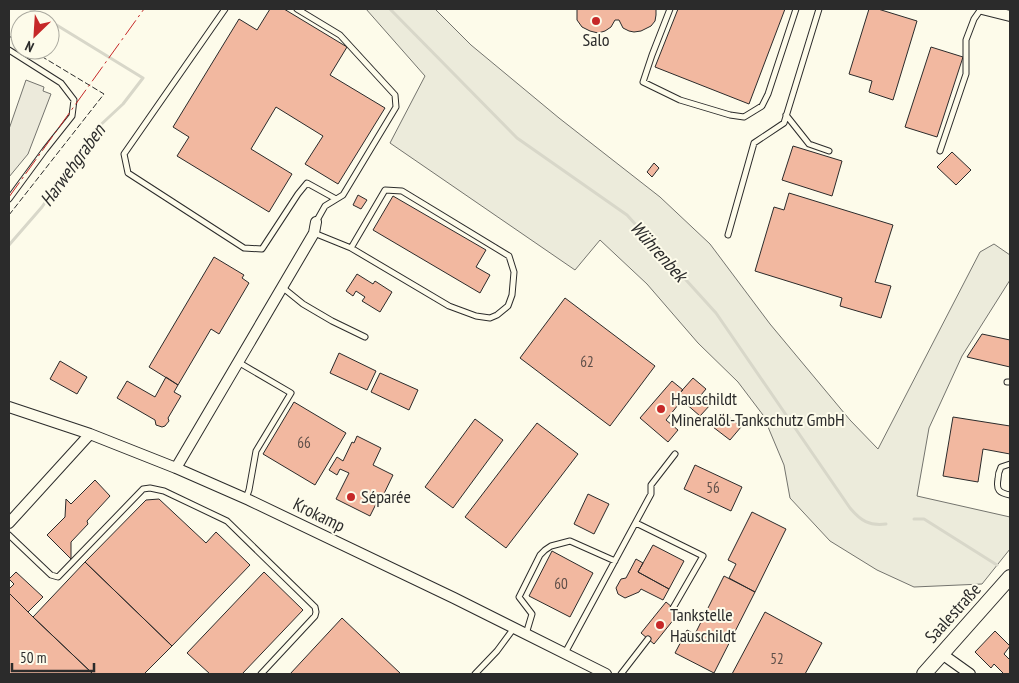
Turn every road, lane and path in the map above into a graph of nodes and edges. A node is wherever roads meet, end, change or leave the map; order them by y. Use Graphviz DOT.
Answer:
graph roads {
  1 [pos="224,9"];
  2 [pos="297,9"];
  3 [pos="670,9"];
  4 [pos="796,9"];
  5 [pos="819,9"];
  6 [pos="982,9"];
  7 [pos="1010,16"];
  8 [pos="9,50"];
  9 [pos="786,115"];
  10 [pos="829,151"];
  11 [pos="940,151"];
  12 [pos="336,199"];
  13 [pos="9,200"];
  14 [pos="316,222"];
  15 [pos="314,233"];
  16 [pos="728,235"];
  17 [pos="351,248"];
  18 [pos="282,287"];
  19 [pos="366,337"];
  20 [pos="238,362"];
  21 [pos="9,406"];
  22 [pos="90,434"];
  23 [pos="676,454"];
  24 [pos="1010,464"];
  25 [pos="176,468"];
  26 [pos="1010,495"];
  27 [pos="246,498"];
  28 [pos="9,522"];
  29 [pos="636,523"];
  30 [pos="9,535"];
  31 [pos="615,562"];
  32 [pos="1010,577"];
  33 [pos="673,608"];
  34 [pos="514,628"];
  35 [pos="525,634"];
  36 [pos="648,639"];
  37 [pos="565,654"];
  38 [pos="942,654"];
  39 [pos="261,674"];
  40 [pos="475,674"];
  41 [pos="606,674"];
  42 [pos="621,674"];
  43 [pos="924,674"];
  44 [pos="970,674"];
  1 -- 12 [label="lane"];
  2 -- 12 [label="lane"];
  3 -- 4 [label="lane"];
  5 -- 9 [label="lane"];
  6 -- 7 [label="street"];
  6 -- 11 [label="lane"];
  8 -- 13 [label="lane"];
  9 -- 10 [label="lane"];
  9 -- 16 [label="lane"];
  12 -- 14 [label="lane"];
  14 -- 15 [label="street"];
  15 -- 17 [label="lane"];
  15 -- 18 [label="street"];
  17 -- 17 [label="lane"];
  18 -- 19 [label="lane"];
  18 -- 20 [label="street"];
  20 -- 25 [label="street"];
  20 -- 27 [label="lane"];
  21 -- 22 [label="street, Krokamp"];
  22 -- 25 [label="street, Krokamp"];
  22 -- 28 [label="street"];
  23 -- 29 [label="lane"];
  24 -- 26 [label="lane"];
  25 -- 27 [label="street, Krokamp"];
  27 -- 34 [label="street, Krokamp"];
  29 -- 31 [label="lane"];
  29 -- 33 [label="lane"];
  30 -- 39 [label="lane"];
  31 -- 35 [label="lane"];
  31 -- 37 [label="lane"];
  32 -- 38 [label="street, Saalestraße"];
  34 -- 35 [label="street, Krokamp"];
  34 -- 40 [label="lane"];
  35 -- 37 [label="street, Krokamp"];
  36 -- 42 [label="lane"];
  37 -- 41 [label="street, Krokamp"];
  38 -- 43 [label="street, Saalestraße"];
  38 -- 44 [label="street"];
}
